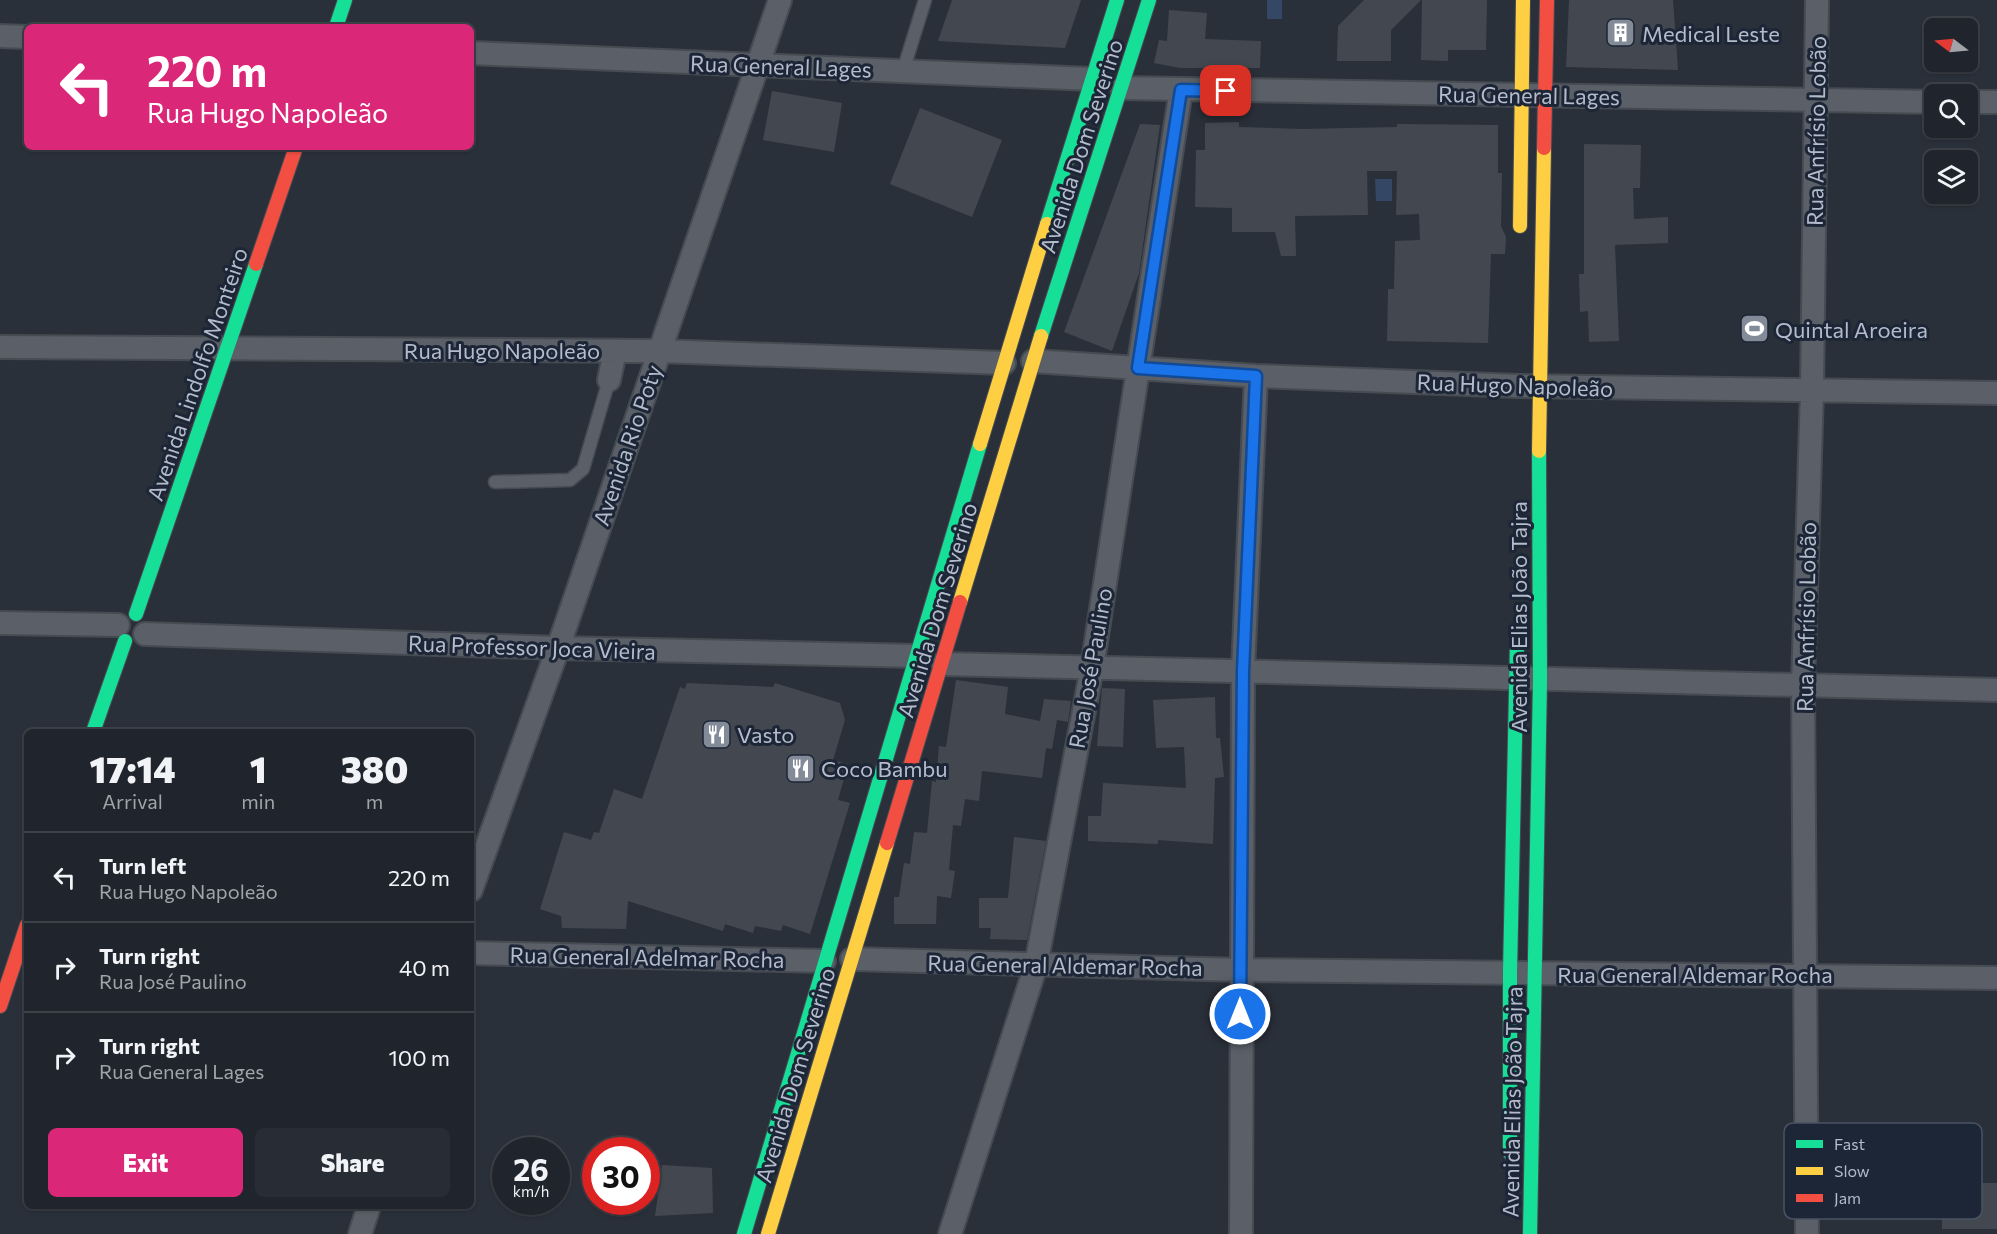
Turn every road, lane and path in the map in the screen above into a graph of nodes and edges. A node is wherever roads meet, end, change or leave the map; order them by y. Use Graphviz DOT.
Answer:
graph roads {
  1 [pos="345,0"];
  2 [pos="780,0"];
  3 [pos="925,0"];
  4 [pos="1117,0"];
  5 [pos="1149,0"];
  6 [pos="1523,0"];
  7 [pos="1547,0"];
  8 [pos="1817,0"];
  9 [pos="337,24"];
  10 [pos="0,36"];
  11 [pos="24,37"];
  12 [pos="474,53"];
  13 [pos="757,65"];
  14 [pos="903,71"];
  15 [pos="1091,79"];
  16 [pos="1122,88"];
  17 [pos="1181,90"];
  18 [pos="1522,95"];
  19 [pos="1546,95"];
  20 [pos="1816,101"];
  21 [pos="1924,102"];
  22 [pos="1978,102"];
  23 [pos="1997,102"];
  24 [pos="295,150"];
  25 [pos="1520,235"];
  26 [pos="0,347"];
  27 [pos="228,349"];
  28 [pos="615,351"];
  29 [pos="659,351"];
  30 [pos="1033,361"];
  31 [pos="1004,363"];
  32 [pos="1138,368"];
  33 [pos="1256,376"];
  34 [pos="609,380"];
  35 [pos="1524,386"];
  36 [pos="1812,390"];
  37 [pos="1997,393"];
  38 [pos="495,482"];
  39 [pos="0,623"];
  40 [pos="131,628"];
  41 [pos="1517,632"];
  42 [pos="558,648"];
  43 [pos="918,656"];
  44 [pos="943,664"];
  45 [pos="1092,668"];
  46 [pos="1243,671"];
  47 [pos="1517,679"];
  48 [pos="1540,680"];
  49 [pos="1803,686"];
  50 [pos="1997,690"];
  51 [pos="94,729"];
  52 [pos="474,882"];
  53 [pos="24,930"];
  54 [pos="15,947"];
  55 [pos="474,953"];
  56 [pos="852,959"];
  57 [pos="824,962"];
  58 [pos="1036,965"];
  59 [pos="1240,969"];
  60 [pos="1510,972"];
  61 [pos="1536,973"];
  62 [pos="1803,974"];
  63 [pos="1997,978"];
  64 [pos="0,1006"];
  65 [pos="1805,1123"];
  66 [pos="1510,1162"];
  67 [pos="368,1209"];
  68 [pos="1807,1219"];
  69 [pos="360,1234"];
  70 [pos="744,1234"];
  71 [pos="768,1234"];
  72 [pos="950,1234"];
  73 [pos="1241,1234"];
  74 [pos="1530,1234"];
  75 [pos="1807,1234"];
  1 -- 9 [label="street"];
  2 -- 13 [label="street, Avenida Rio Poty"];
  3 -- 14 [label="lane"];
  4 -- 15 [label="street, Avenida Dom Severino"];
  5 -- 16 [label="street, Avenida Dom Severino"];
  6 -- 18 [label="street"];
  7 -- 19 [label="street, Avenida Elias João Tajra"];
  8 -- 20 [label="street, Rua Anfrísio Lobão"];
  10 -- 11 [label="street"];
  12 -- 13 [label="street, Rua General Lages"];
  13 -- 14 [label="street, Rua General Lages"];
  13 -- 29 [label="street, Avenida Rio Poty"];
  14 -- 15 [label="street, Rua General Lages"];
  15 -- 31 [label="street, Avenida Dom Severino"];
  16 -- 17 [label="street, Rua General Lages"];
  16 -- 30 [label="street, Avenida Dom Severino"];
  17 -- 18 [label="street, Rua General Lages"];
  17 -- 32 [label="street, Rua José Paulino"];
  18 -- 19 [label="street, Rua General Lages"];
  18 -- 25 [label="street"];
  19 -- 20 [label="street, Rua General Lages"];
  19 -- 35 [label="street, Avenida Elias João Tajra"];
  20 -- 21 [label="street, Rua General Lages"];
  20 -- 36 [label="street, Rua Anfrísio Lobão"];
  22 -- 23 [label="street"];
  24 -- 27 [label="street, Avenida Lindolfo Monteiro"];
  26 -- 27 [label="street, Rua Hugo Napoleão"];
  27 -- 28 [label="street, Rua Hugo Napoleão"];
  27 -- 40 [label="street, Avenida Lindolfo Monteiro"];
  28 -- 29 [label="street, Rua Hugo Napoleão"];
  28 -- 34 [label="street"];
  29 -- 31 [label="street, Rua Hugo Napoleão"];
  29 -- 42 [label="street, Avenida Rio Poty"];
  30 -- 32 [label="street, Rua Hugo Napoleão"];
  30 -- 44 [label="street, Avenida Dom Severino"];
  31 -- 43 [label="street, Avenida Dom Severino"];
  32 -- 33 [label="street, Rua Hugo Napoleão"];
  32 -- 45 [label="street, Rua José Paulino"];
  33 -- 35 [label="street, Rua Hugo Napoleão"];
  33 -- 46 [label="street"];
  34 -- 38 [label="lane"];
  35 -- 36 [label="street, Rua Hugo Napoleão"];
  35 -- 48 [label="street, Avenida Elias João Tajra"];
  36 -- 37 [label="street, Rua Hugo Napoleão"];
  36 -- 49 [label="street, Rua Anfrísio Lobão"];
  39 -- 40 [label="street, Rua Professor Joca Vieira"];
  40 -- 42 [label="street, Rua Professor Joca Vieira"];
  40 -- 51 [label="street, Avenida Lindolfo Monteiro"];
  41 -- 47 [label="street, Avenida Elias João Tajra"];
  42 -- 43 [label="street, Rua Professor Joca Vieira"];
  42 -- 52 [label="street, Avenida Rio Poty"];
  43 -- 57 [label="street, Avenida Dom Severino"];
  44 -- 45 [label="street"];
  44 -- 56 [label="street, Avenida Dom Severino"];
  45 -- 46 [label="street"];
  45 -- 58 [label="street, Rua José Paulino"];
  46 -- 47 [label="street"];
  46 -- 59 [label="street"];
  47 -- 48 [label="street"];
  47 -- 60 [label="street, Avenida Elias João Tajra"];
  48 -- 49 [label="street"];
  48 -- 61 [label="street, Avenida Elias João Tajra"];
  49 -- 50 [label="street"];
  49 -- 62 [label="street, Rua Anfrísio Lobão"];
  53 -- 54 [label="street"];
  54 -- 64 [label="street"];
  55 -- 57 [label="street, Rua General Adelmar Rocha"];
  56 -- 58 [label="street, Rua General Aldemar Rocha"];
  56 -- 71 [label="street, Avenida Dom Severino"];
  57 -- 70 [label="street, Avenida Dom Severino"];
  58 -- 59 [label="street, Rua General Aldemar Rocha"];
  58 -- 72 [label="street, Rua José Paulino"];
  59 -- 60 [label="street, Rua General Aldemar Rocha"];
  59 -- 73 [label="street"];
  60 -- 61 [label="street, Rua General Aldemar Rocha"];
  60 -- 66 [label="street, Avenida Elias João Tajra"];
  61 -- 62 [label="street, Rua General Aldemar Rocha"];
  61 -- 74 [label="street, Avenida Elias João Tajra"];
  62 -- 63 [label="street, Rua General Aldemar Rocha"];
  62 -- 65 [label="street, Rua Anfrísio Lobão"];
  67 -- 69 [label="street"];
  68 -- 75 [label="street, Rua Anfrísio Lobão"];
}
